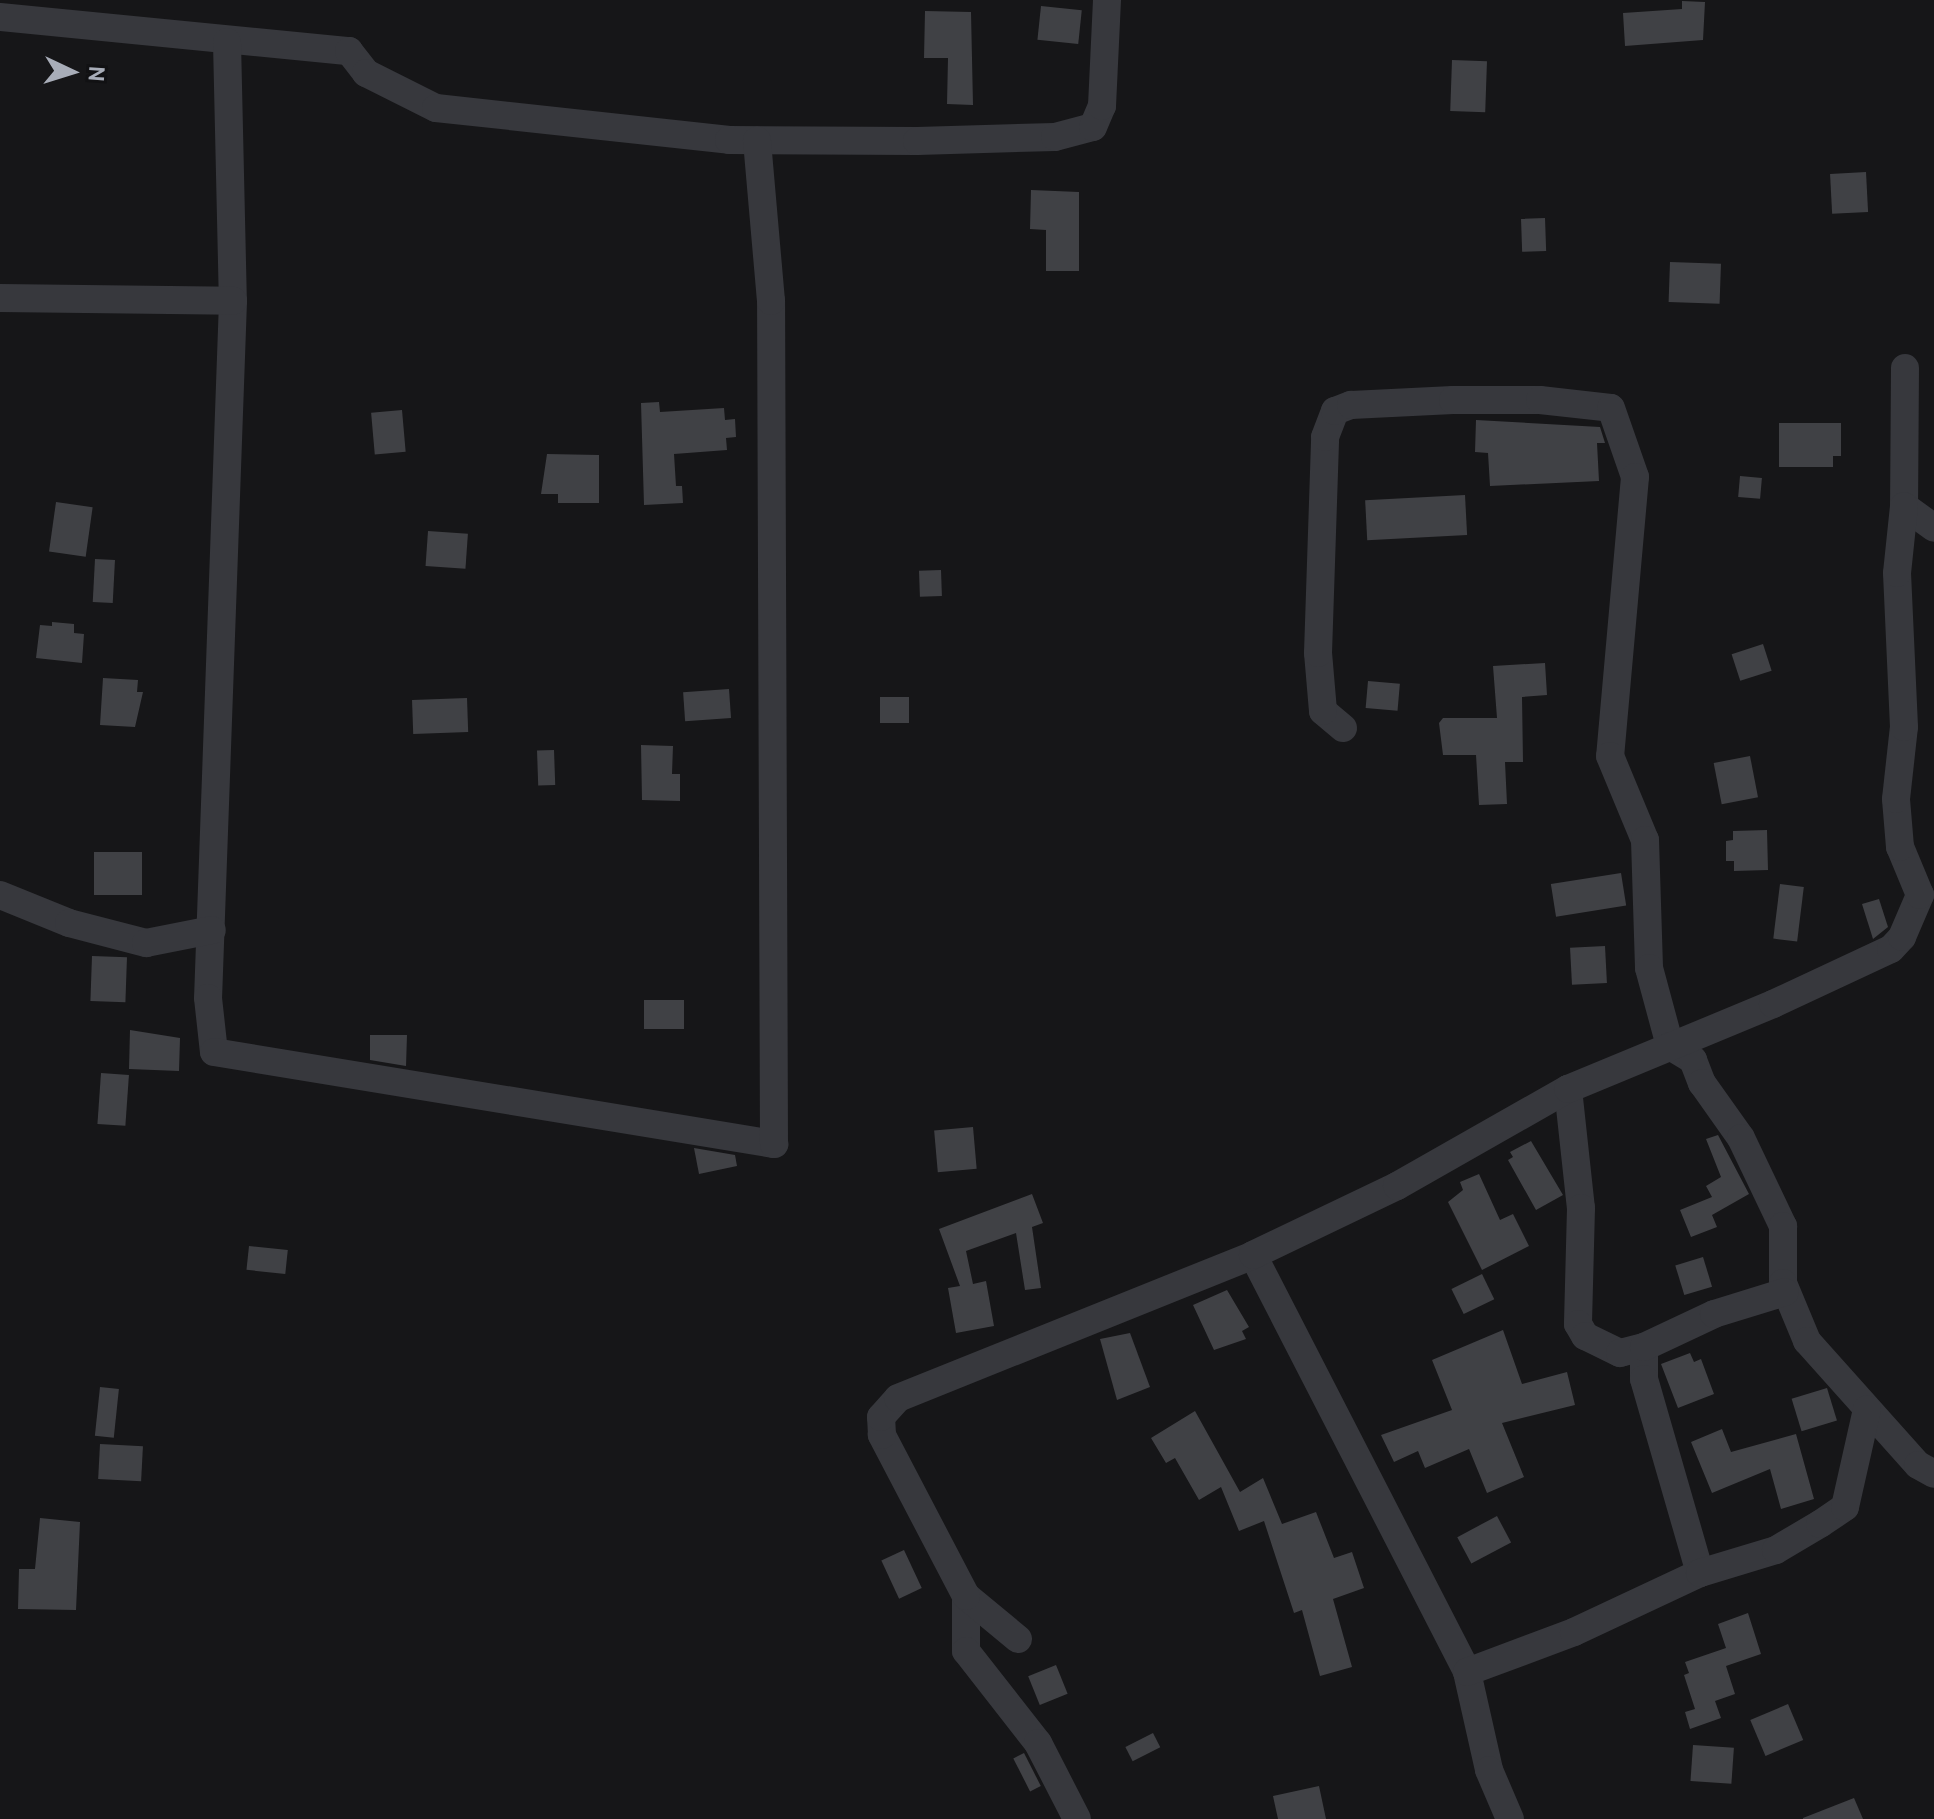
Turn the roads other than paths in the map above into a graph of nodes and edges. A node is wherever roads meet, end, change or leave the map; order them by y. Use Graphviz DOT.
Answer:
graph roads {
  1 [pos="1107,0"];
  2 [pos="0,17"];
  3 [pos="227,42"];
  4 [pos="757,141"];
  5 [pos="0,298"];
  6 [pos="233,301"];
  7 [pos="1905,368"];
  8 [pos="1904,506"];
  9 [pos="1934,528"];
  10 [pos="1343,728"];
  11 [pos="0,895"];
  12 [pos="212,930"];
  13 [pos="1670,1046"];
  14 [pos="1568,1089"];
  15 [pos="1253,1255"];
  16 [pos="1785,1292"];
  17 [pos="1644,1347"];
  18 [pos="1867,1409"];
  19 [pos="1934,1474"];
  20 [pos="1700,1573"];
  21 [pos="966,1596"];
  22 [pos="1018,1639"];
  23 [pos="1467,1672"];
  24 [pos="1077,1819"];
  25 [pos="1510,1819"];
  1 -- 4 [label="street"];
  2 -- 3 [label="street"];
  3 -- 4 [label="street"];
  3 -- 6 [label="street"];
  4 -- 12 [label="street"];
  5 -- 6 [label="street"];
  6 -- 12 [label="street"];
  7 -- 8 [label="street"];
  8 -- 9 [label="street"];
  8 -- 13 [label="street"];
  10 -- 13 [label="street"];
  11 -- 12 [label="street"];
  13 -- 14 [label="street"];
  13 -- 16 [label="street"];
  14 -- 15 [label="street"];
  14 -- 17 [label="street"];
  15 -- 21 [label="street"];
  15 -- 23 [label="street"];
  16 -- 17 [label="street"];
  16 -- 18 [label="street"];
  17 -- 20 [label="street"];
  18 -- 19 [label="street"];
  18 -- 20 [label="street"];
  20 -- 23 [label="street"];
  21 -- 22 [label="street"];
  21 -- 24 [label="street"];
  23 -- 25 [label="street"];
}
